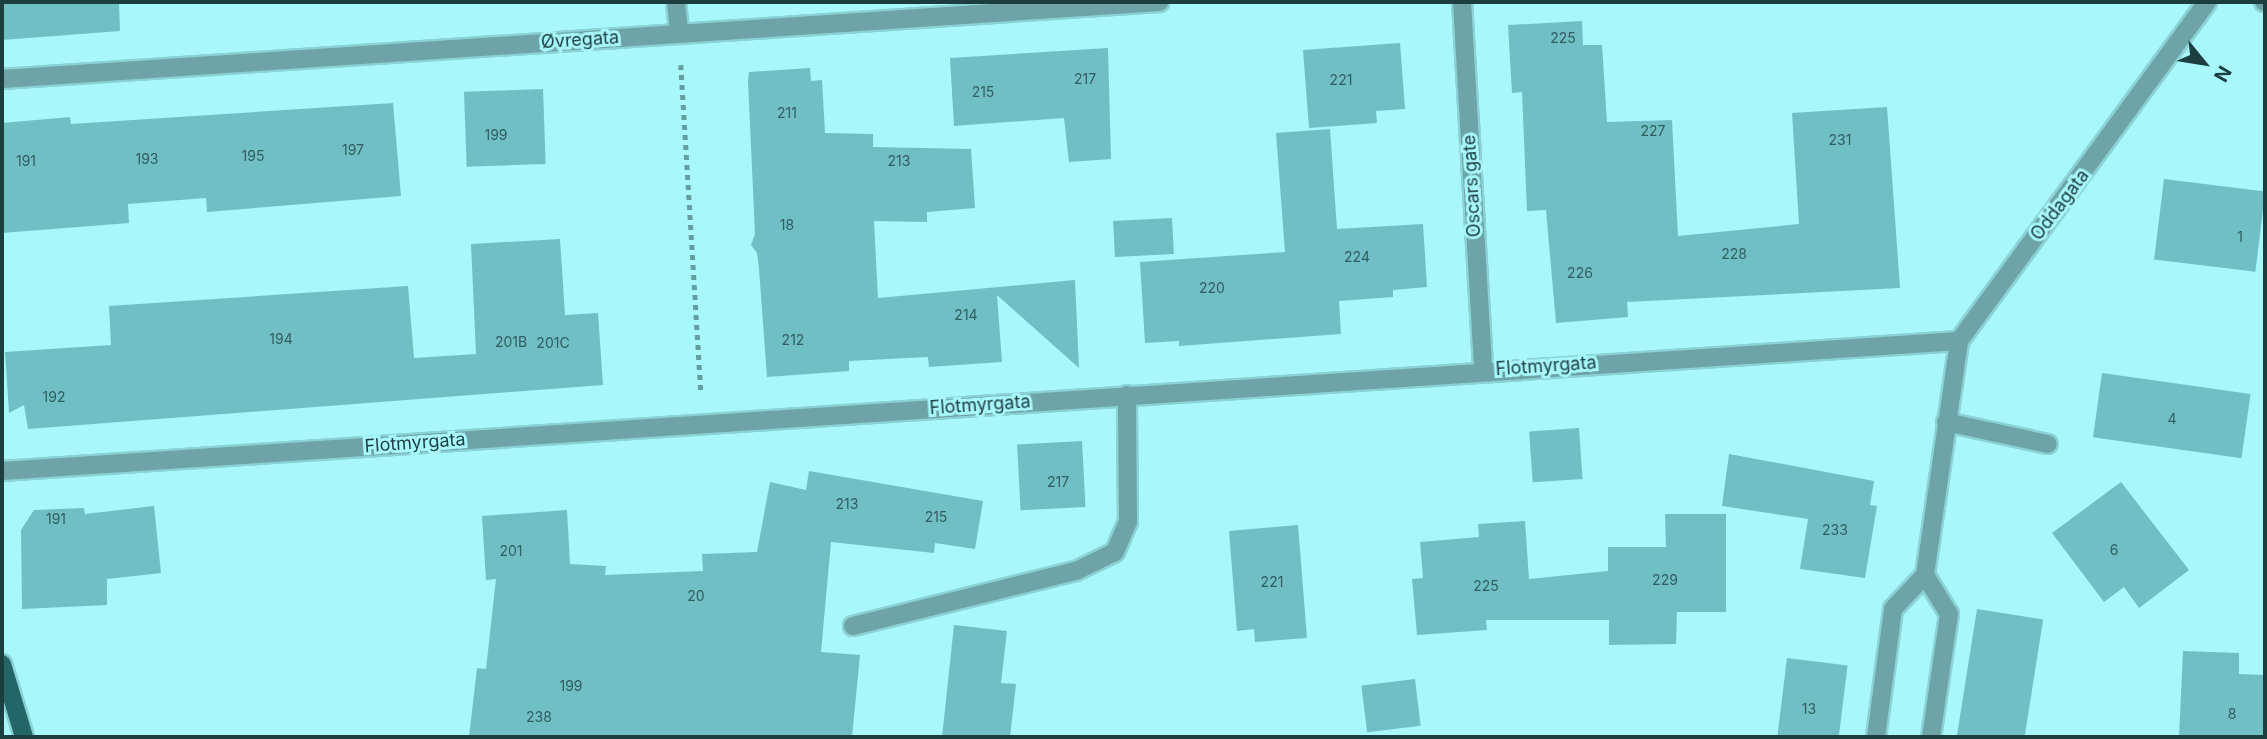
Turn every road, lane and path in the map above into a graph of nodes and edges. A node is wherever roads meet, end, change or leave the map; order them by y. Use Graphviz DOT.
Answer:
graph roads {
  1 [pos="676,2"];
  2 [pos="1159,2"];
  3 [pos="1462,2"];
  4 [pos="2207,2"];
  5 [pos="679,33"];
  6 [pos="2,79"];
  7 [pos="1959,341"];
  8 [pos="1483,370"];
  9 [pos="1127,395"];
  10 [pos="1946,422"];
  11 [pos="703,423"];
  12 [pos="2048,444"];
  13 [pos="2,471"];
  14 [pos="1925,575"];
  15 [pos="853,626"];
  16 [pos="2,664"];
  17 [pos="24,737"];
  18 [pos="1876,737"];
  19 [pos="1931,737"];
  1 -- 5 [label="street"];
  2 -- 5 [label="street, Øvregata"];
  3 -- 8 [label="street, Oscars gate"];
  4 -- 7 [label="street, Oddagata"];
  5 -- 6 [label="street, Øvregata"];
  5 -- 11 [label="path"];
  7 -- 8 [label="street, Flotmyrgata"];
  7 -- 10 [label="street, Oddagata"];
  8 -- 9 [label="street, Flotmyrgata"];
  9 -- 11 [label="street, Flotmyrgata"];
  9 -- 15 [label="street"];
  10 -- 12 [label="street"];
  10 -- 14 [label="street, Oddagata"];
  11 -- 13 [label="street, Flotmyrgata"];
  14 -- 18 [label="street"];
  14 -- 19 [label="street"];
  16 -- 17 [label="main road"];
}
